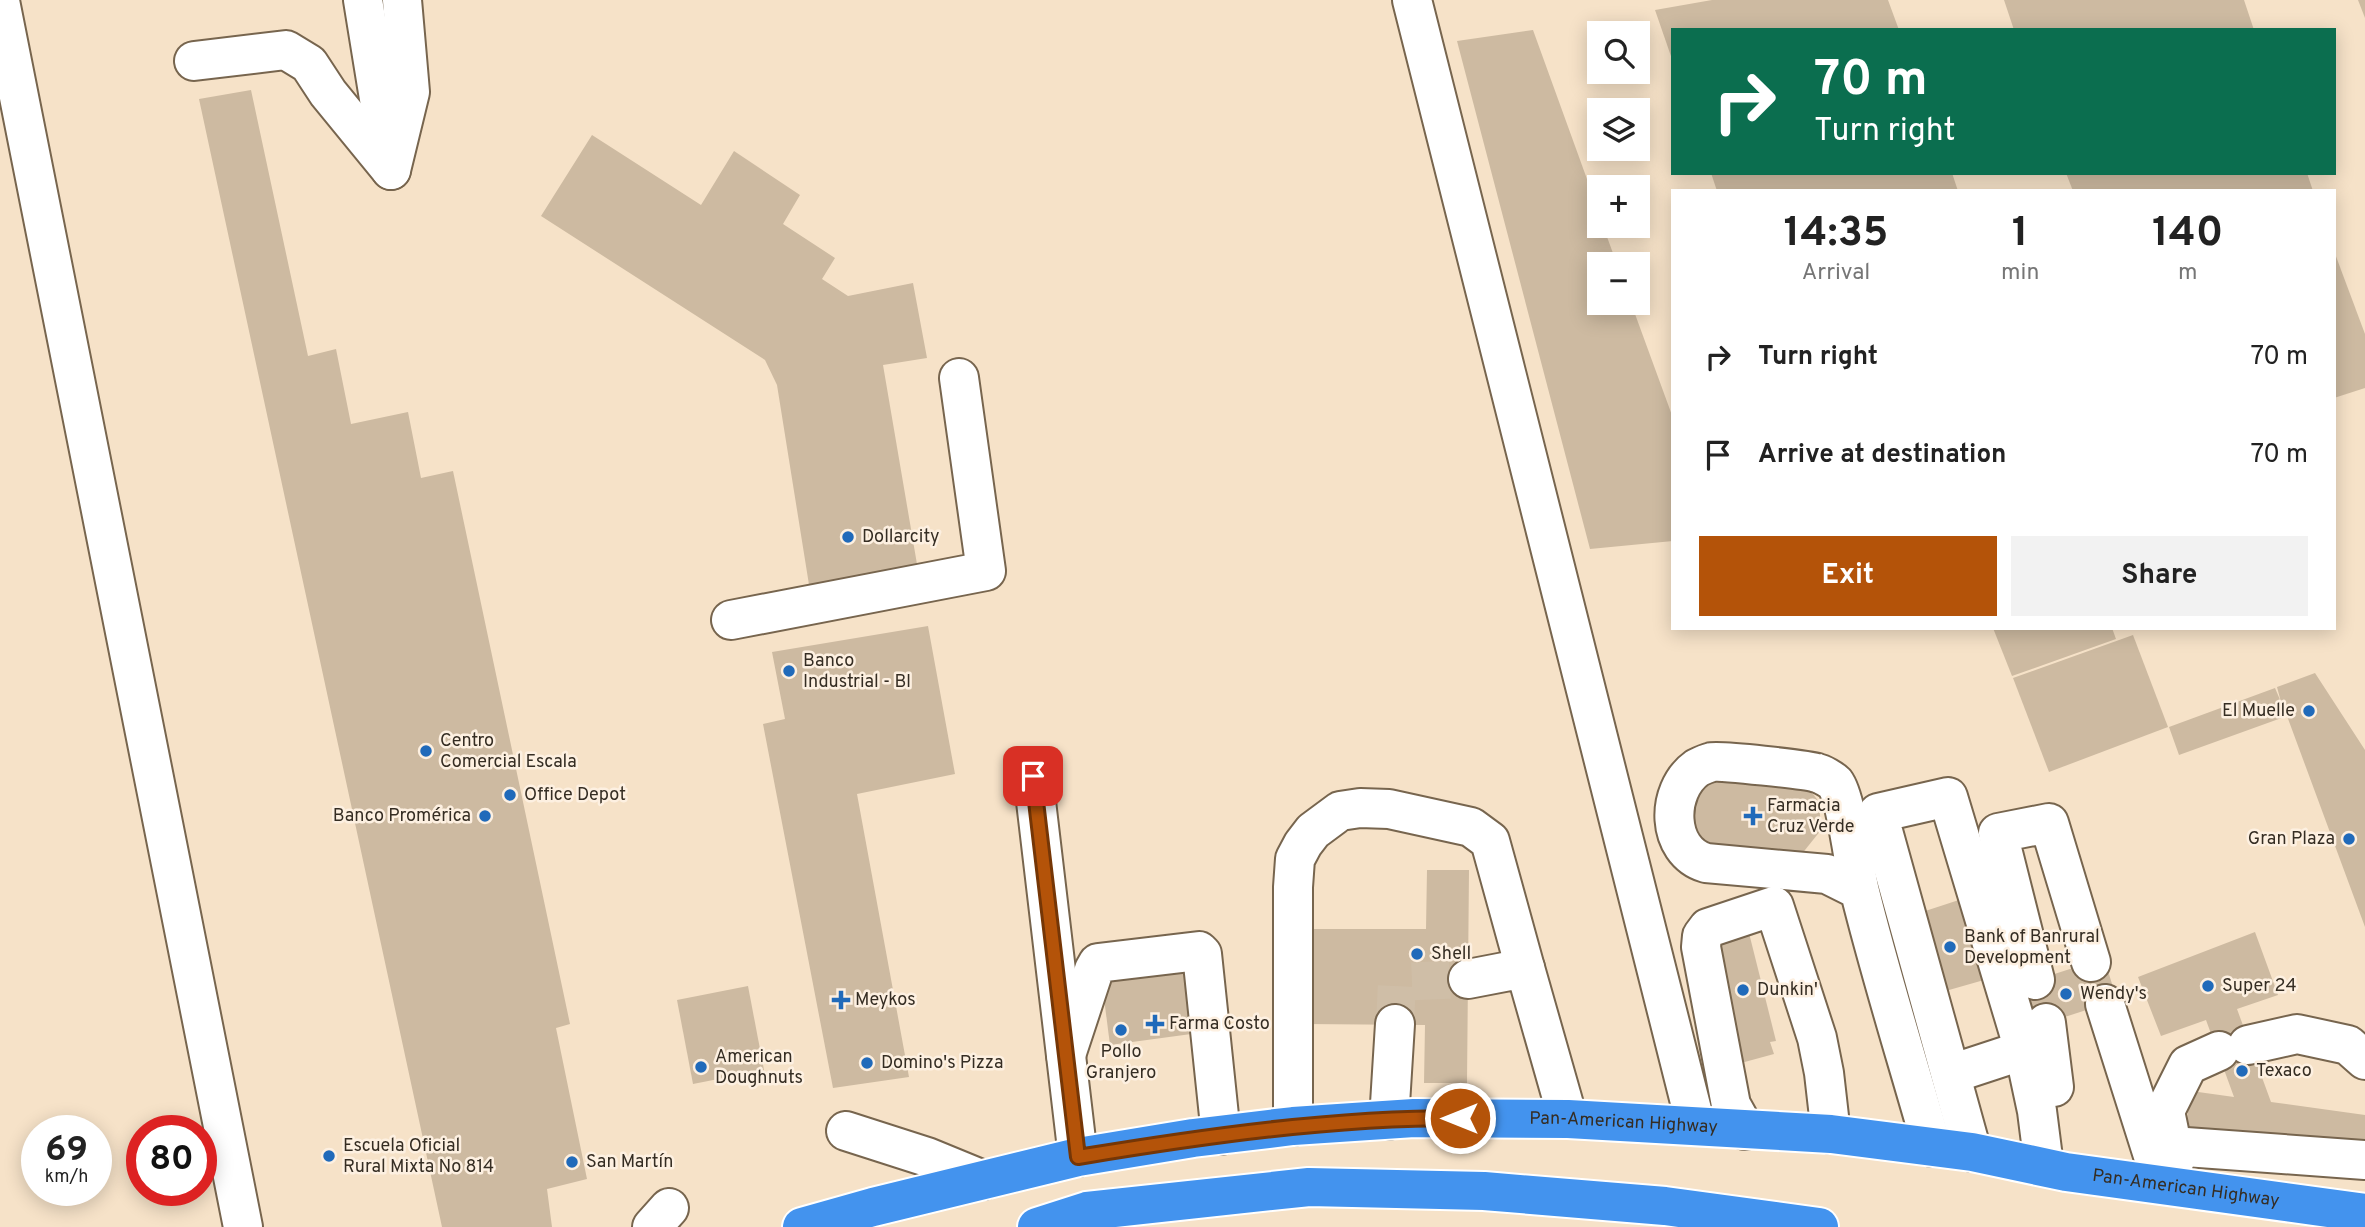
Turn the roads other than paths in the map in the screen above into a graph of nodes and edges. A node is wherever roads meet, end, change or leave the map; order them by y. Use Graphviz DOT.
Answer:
graph roads {
  1 [pos="363,0"];
  2 [pos="402,0"];
  3 [pos="1412,0"];
  4 [pos="0,1"];
  5 [pos="194,61"];
  6 [pos="391,170"];
  7 [pos="959,379"];
  8 [pos="731,620"];
  9 [pos="1033,776"];
  10 [pos="1842,802"];
  11 [pos="1675,834"];
  12 [pos="1625,847"];
  13 [pos="1796,871"];
  14 [pos="1859,890"];
  15 [pos="2091,962"];
  16 [pos="1525,968"];
  17 [pos="1468,979"];
  18 [pos="2035,980"];
  19 [pos="2105,1004"];
  20 [pos="1395,1024"];
  21 [pos="2035,1036"];
  22 [pos="1066,1055"];
  23 [pos="2365,1060"];
  24 [pos="1951,1074"];
  25 [pos="1568,1119"];
  26 [pos="1389,1120"];
  27 [pos="1293,1126"];
  28 [pos="1696,1126"];
  29 [pos="1745,1130"];
  30 [pos="846,1131"];
  31 [pos="1831,1134"];
  32 [pos="1222,1135"];
  33 [pos="2172,1146"];
  34 [pos="1932,1147"];
  35 [pos="1972,1152"];
  36 [pos="1078,1157"];
  37 [pos="2365,1160"];
  38 [pos="2055,1169"];
  39 [pos="983,1180"];
  40 [pos="2172,1185"];
  41 [pos="2365,1213"];
  42 [pos="243,1227"];
  43 [pos="802,1227"];
  44 [pos="1037,1227"];
  45 [pos="1819,1227"];
  1 -- 6 [label="street"];
  2 -- 6 [label="street"];
  3 -- 12 [label="street"];
  4 -- 42 [label="street"];
  5 -- 6 [label="street"];
  7 -- 8 [label="street"];
  9 -- 22 [label="street"];
  10 -- 11 [label="street"];
  10 -- 13 [label="street"];
  10 -- 14 [label="street"];
  11 -- 12 [label="street"];
  11 -- 13 [label="street"];
  12 -- 28 [label="street"];
  13 -- 14 [label="street"];
  14 -- 34 [label="street"];
  15 -- 18 [label="street"];
  16 -- 17 [label="street"];
  16 -- 25 [label="street"];
  16 -- 27 [label="street"];
  19 -- 40 [label="street"];
  20 -- 26 [label="street"];
  21 -- 24 [label="street"];
  21 -- 24 [label="street"];
  21 -- 38 [label="street"];
  22 -- 32 [label="street"];
  22 -- 36 [label="street"];
  23 -- 33 [label="street"];
  24 -- 35 [label="street"];
  25 -- 26 [label="highway, Pan-American Highway"];
  25 -- 28 [label="highway, Pan-American Highway"];
  26 -- 27 [label="highway, Pan-American Highway"];
  27 -- 32 [label="highway, Pan-American Highway"];
  28 -- 29 [label="highway, Pan-American Highway"];
  29 -- 31 [label="highway, Pan-American Highway"];
  29 -- 31 [label="street"];
  30 -- 39 [label="street"];
  31 -- 34 [label="highway, Pan-American Highway"];
  32 -- 36 [label="highway, Pan-American Highway"];
  33 -- 37 [label="street"];
  33 -- 40 [label="street"];
  34 -- 35 [label="highway, Pan-American Highway"];
  35 -- 38 [label="highway, Pan-American Highway"];
  36 -- 39 [label="highway, Pan-American Highway"];
  38 -- 40 [label="highway, Pan-American Highway"];
  39 -- 43 [label="highway, Pan-American Highway"];
  40 -- 41 [label="highway, Pan-American Highway"];
  44 -- 45 [label="highway"];
}
